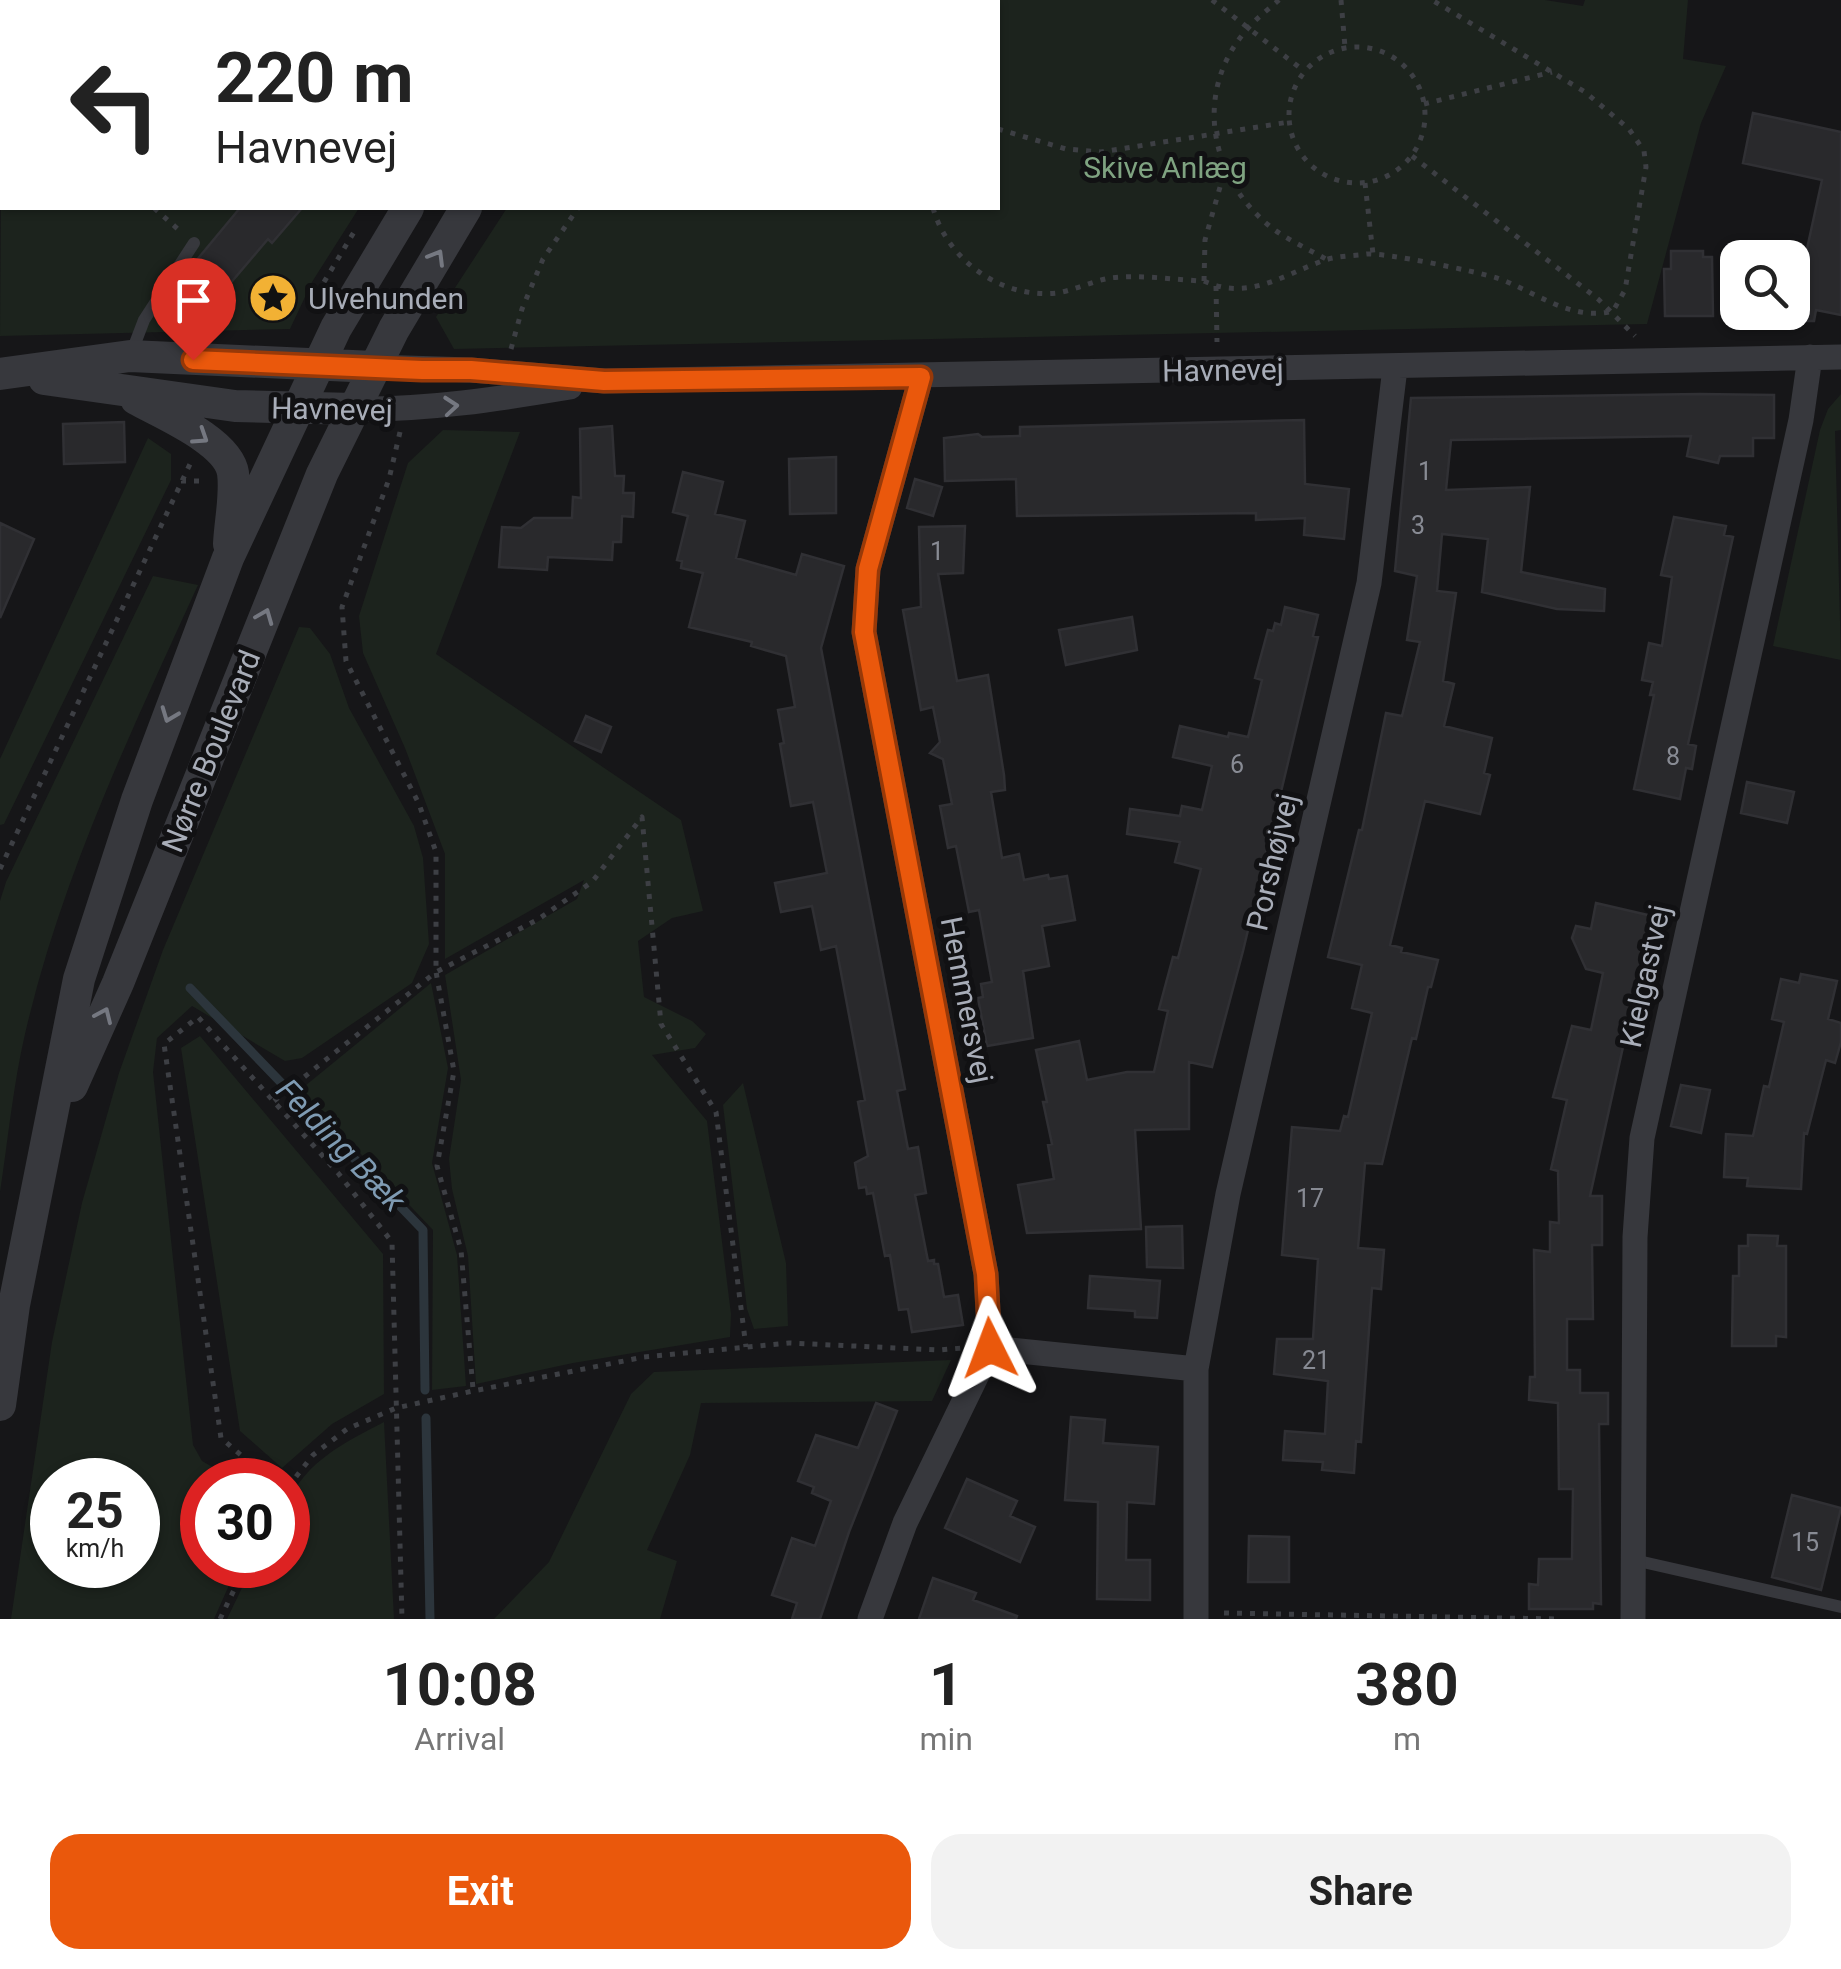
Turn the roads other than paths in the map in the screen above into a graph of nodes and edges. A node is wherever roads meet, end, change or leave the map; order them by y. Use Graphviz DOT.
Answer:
graph roads {
  1 [pos="407,210"];
  2 [pos="465,210"];
  3 [pos="194,243"];
  4 [pos="130,356"];
  5 [pos="1841,356"];
  6 [pos="1810,357"];
  7 [pos="319,365"];
  8 [pos="374,368"];
  9 [pos="1395,368"];
  10 [pos="0,374"];
  11 [pos="921,377"];
  12 [pos="604,381"];
  13 [pos="117,388"];
  14 [pos="300,408"];
  15 [pos="354,409"];
  16 [pos="228,558"];
  17 [pos="50,1136"];
  18 [pos="990,1348"];
  19 [pos="1196,1368"];
  20 [pos="0,1405"];
  21 [pos="1634,1560"];
  22 [pos="1841,1607"];
  23 [pos="1196,1616"];
  24 [pos="870,1619"];
  25 [pos="1633,1619"];
  1 -- 7 [label="street, Nørre Boulevard"];
  8 -- 2 [label="street, Nørre Boulevard, one-way"];
  3 -- 4 [label="lane"];
  4 -- 7 [label="street, Havnevej"];
  4 -- 10 [label="street, Havnevej"];
  5 -- 6 [label="street, Havnevej"];
  6 -- 9 [label="street, Havnevej"];
  6 -- 21 [label="street, Kielgastvej"];
  7 -- 8 [label="street, Havnevej"];
  7 -- 14 [label="street, Nørre Boulevard"];
  8 -- 12 [label="street, Havnevej"];
  8 -- 15 [label="street, Nørre Boulevard"];
  9 -- 11 [label="street, Havnevej"];
  9 -- 19 [label="street, Porshøjvej"];
  10 -- 13 [label="street, Havnevej"];
  11 -- 12 [label="street, Havnevej"];
  11 -- 18 [label="street, Hemmersvej"];
  15 -- 12 [label="street, Havnevej, one-way"];
  13 -- 14 [label="street, Havnevej"];
  13 -- 16 [label="street, one-way"];
  14 -- 15 [label="street, Havnevej"];
  14 -- 16 [label="street, Nørre Boulevard"];
  17 -- 15 [label="street, Nørre Boulevard, one-way"];
  16 -- 17 [label="street, Nørre Boulevard, one-way"];
  17 -- 20 [label="street, Nørre Boulevard"];
  18 -- 19 [label="street"];
  18 -- 24 [label="street, Hemmersvej"];
  19 -- 23 [label="street, Porshøjvej"];
  21 -- 22 [label="lane"];
  21 -- 25 [label="street, Kielgastvej"];
}
